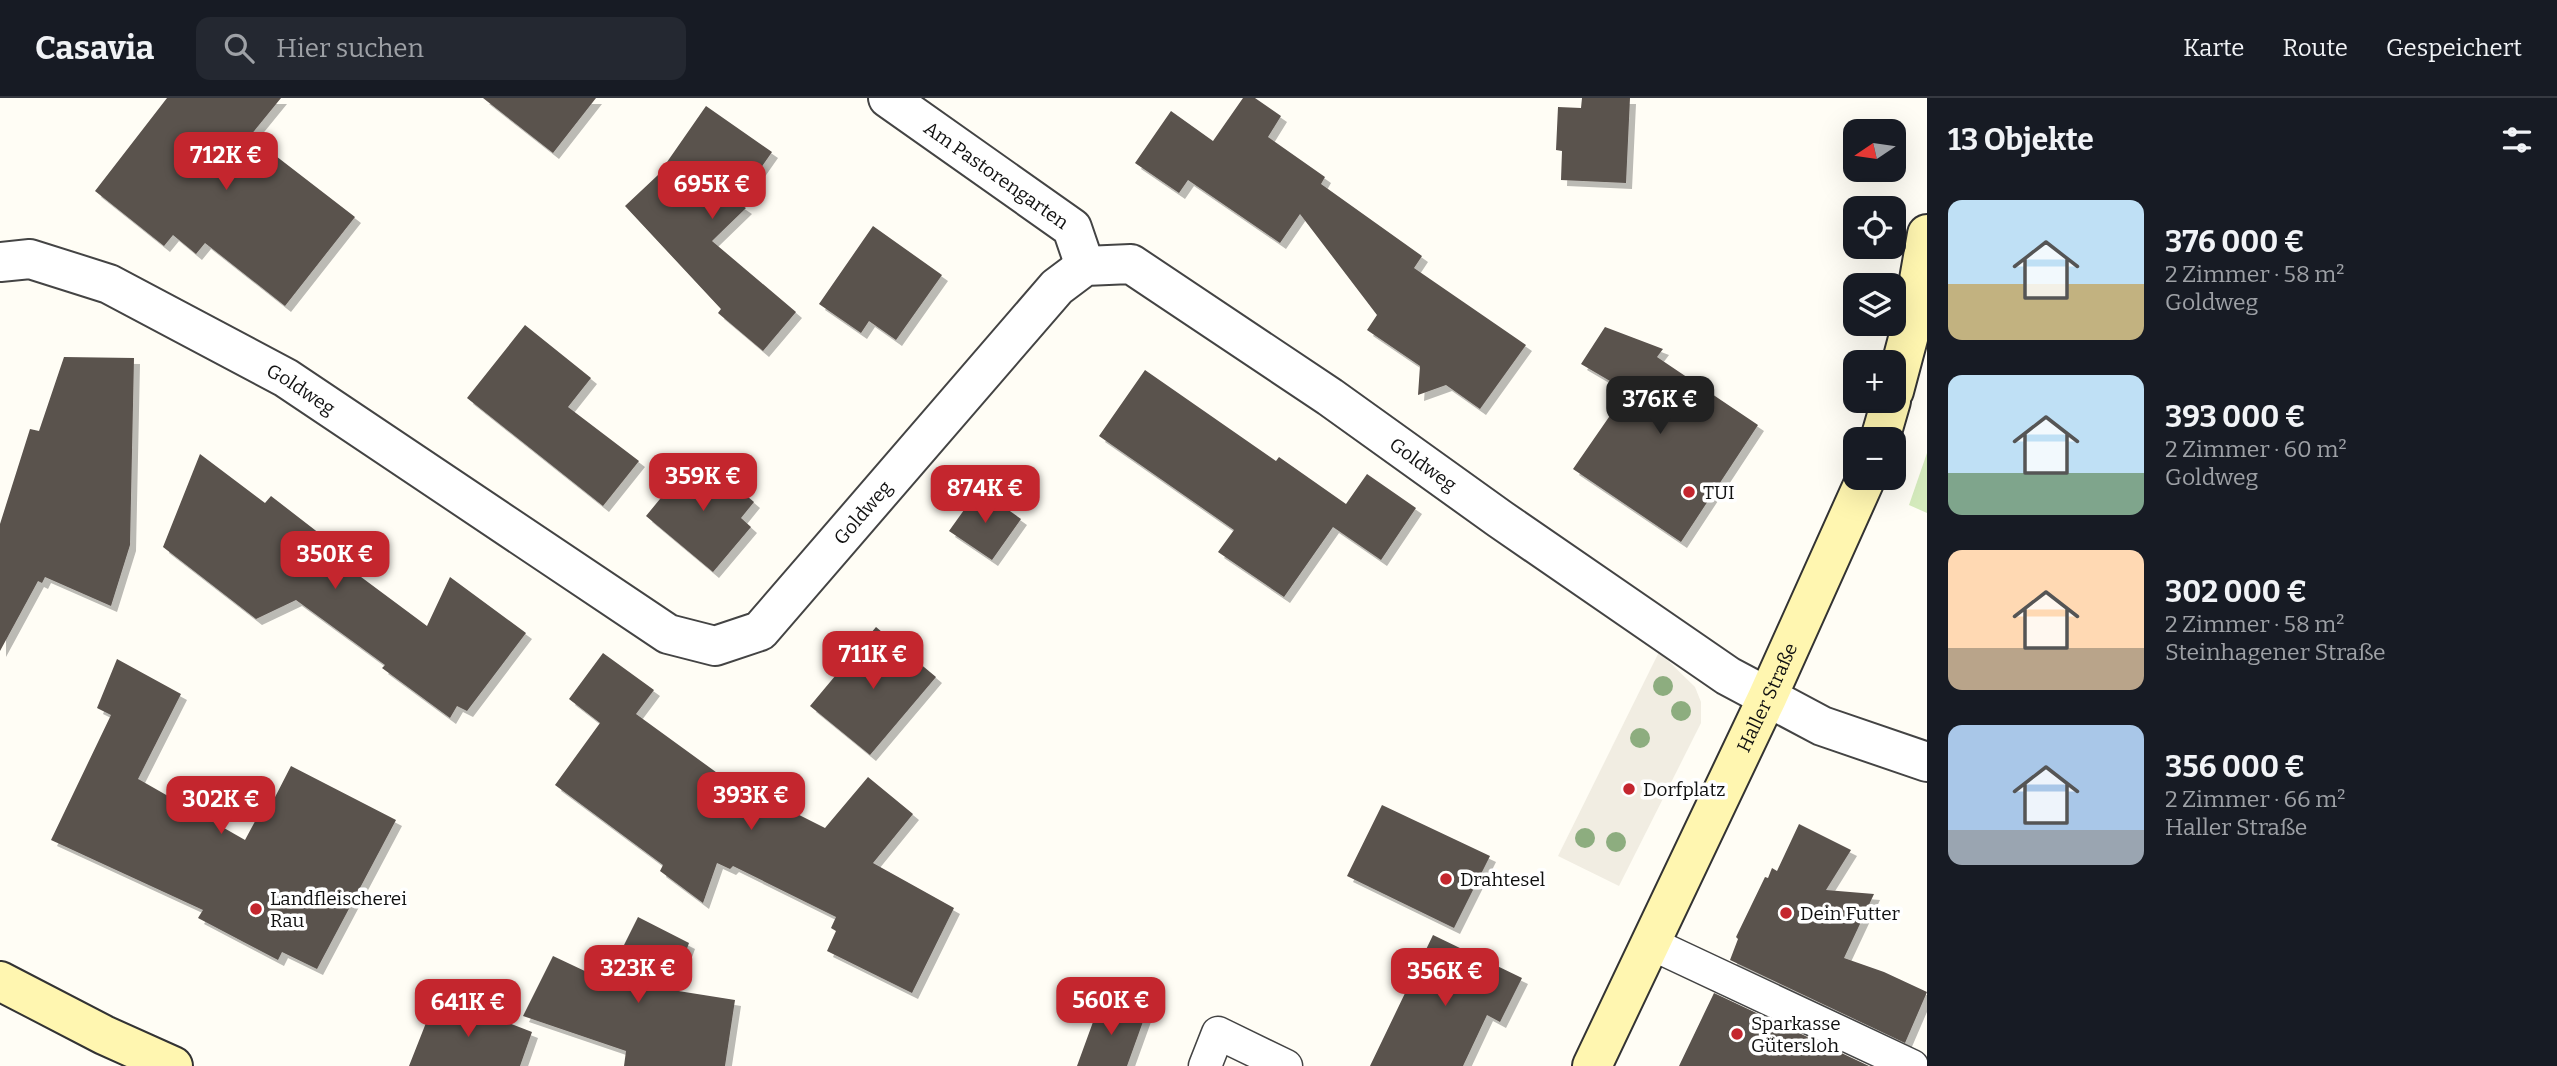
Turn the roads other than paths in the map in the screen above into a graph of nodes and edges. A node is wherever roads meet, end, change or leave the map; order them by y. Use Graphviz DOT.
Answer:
graph roads {
  1 [pos="888,98"];
  2 [pos="1927,234"];
  3 [pos="0,262"];
  4 [pos="1086,266"];
  5 [pos="1905,350"];
  6 [pos="1861,490"];
  7 [pos="1768,698"];
  8 [pos="1927,762"];
  9 [pos="1650,943"];
  10 [pos="0,981"];
  11 [pos="173,1066"];
  12 [pos="1205,1066"];
  13 [pos="1286,1066"];
  14 [pos="1592,1066"];
  15 [pos="1912,1066"];
  1 -- 4 [label="street, Am Pastorengarten"];
  2 -- 5 [label="street"];
  3 -- 4 [label="street, Goldweg"];
  4 -- 7 [label="street, Goldweg"];
  6 -- 7 [label="street, Haller Straße"];
  7 -- 8 [label="street, Goldweg"];
  7 -- 9 [label="street, Haller Straße"];
  9 -- 14 [label="street, Haller Straße"];
  9 -- 15 [label="lane"];
  10 -- 11 [label="street"];
  12 -- 13 [label="lane"];
}
